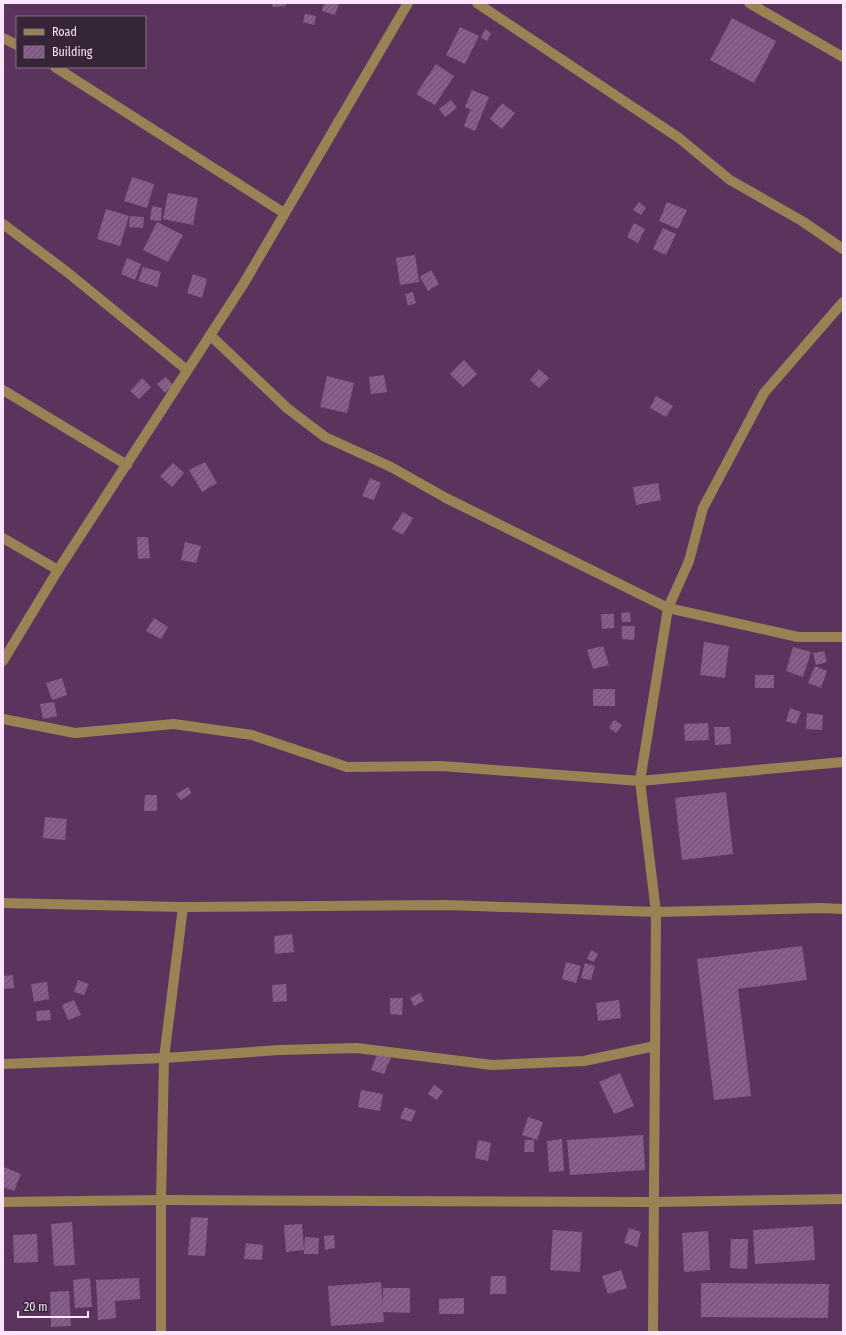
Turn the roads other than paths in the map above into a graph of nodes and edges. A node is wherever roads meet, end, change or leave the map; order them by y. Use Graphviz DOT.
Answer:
graph roads {
  1 [pos="408,3"];
  2 [pos="477,3"];
  3 [pos="749,3"];
  4 [pos="3,38"];
  5 [pos="16,44"];
  6 [pos="843,57"];
  7 [pos="57,68"];
  8 [pos="284,213"];
  9 [pos="3,224"];
  10 [pos="843,249"];
  11 [pos="843,302"];
  12 [pos="210,335"];
  13 [pos="187,370"];
  14 [pos="3,390"];
  15 [pos="127,465"];
  16 [pos="3,538"];
  17 [pos="58,570"];
  18 [pos="668,608"];
  19 [pos="843,636"];
  20 [pos="3,661"];
  21 [pos="3,719"];
  22 [pos="843,762"];
  23 [pos="640,781"];
  24 [pos="3,903"];
  25 [pos="183,907"];
  26 [pos="843,909"];
  27 [pos="656,912"];
  28 [pos="655,1046"];
  29 [pos="164,1058"];
  30 [pos="3,1064"];
  31 [pos="843,1199"];
  32 [pos="162,1200"];
  33 [pos="3,1202"];
  34 [pos="655,1202"];
  35 [pos="161,1332"];
  36 [pos="653,1332"];
  1 -- 8 [label="street"];
  2 -- 10 [label="street"];
  3 -- 6 [label="street"];
  4 -- 5 [label="street"];
  7 -- 8 [label="street"];
  8 -- 12 [label="street"];
  9 -- 13 [label="street"];
  11 -- 18 [label="street"];
  12 -- 13 [label="street"];
  12 -- 18 [label="street"];
  13 -- 15 [label="street"];
  14 -- 15 [label="street"];
  15 -- 17 [label="street"];
  16 -- 17 [label="street"];
  17 -- 20 [label="street"];
  18 -- 19 [label="street"];
  18 -- 23 [label="street"];
  21 -- 23 [label="street"];
  22 -- 23 [label="street"];
  23 -- 27 [label="street"];
  24 -- 25 [label="street"];
  25 -- 27 [label="street"];
  25 -- 29 [label="street"];
  26 -- 27 [label="street"];
  27 -- 28 [label="street"];
  28 -- 29 [label="street"];
  28 -- 34 [label="street"];
  29 -- 30 [label="street"];
  29 -- 32 [label="street"];
  31 -- 34 [label="street"];
  32 -- 33 [label="street"];
  32 -- 34 [label="street"];
  32 -- 35 [label="street"];
  34 -- 36 [label="street"];
}
